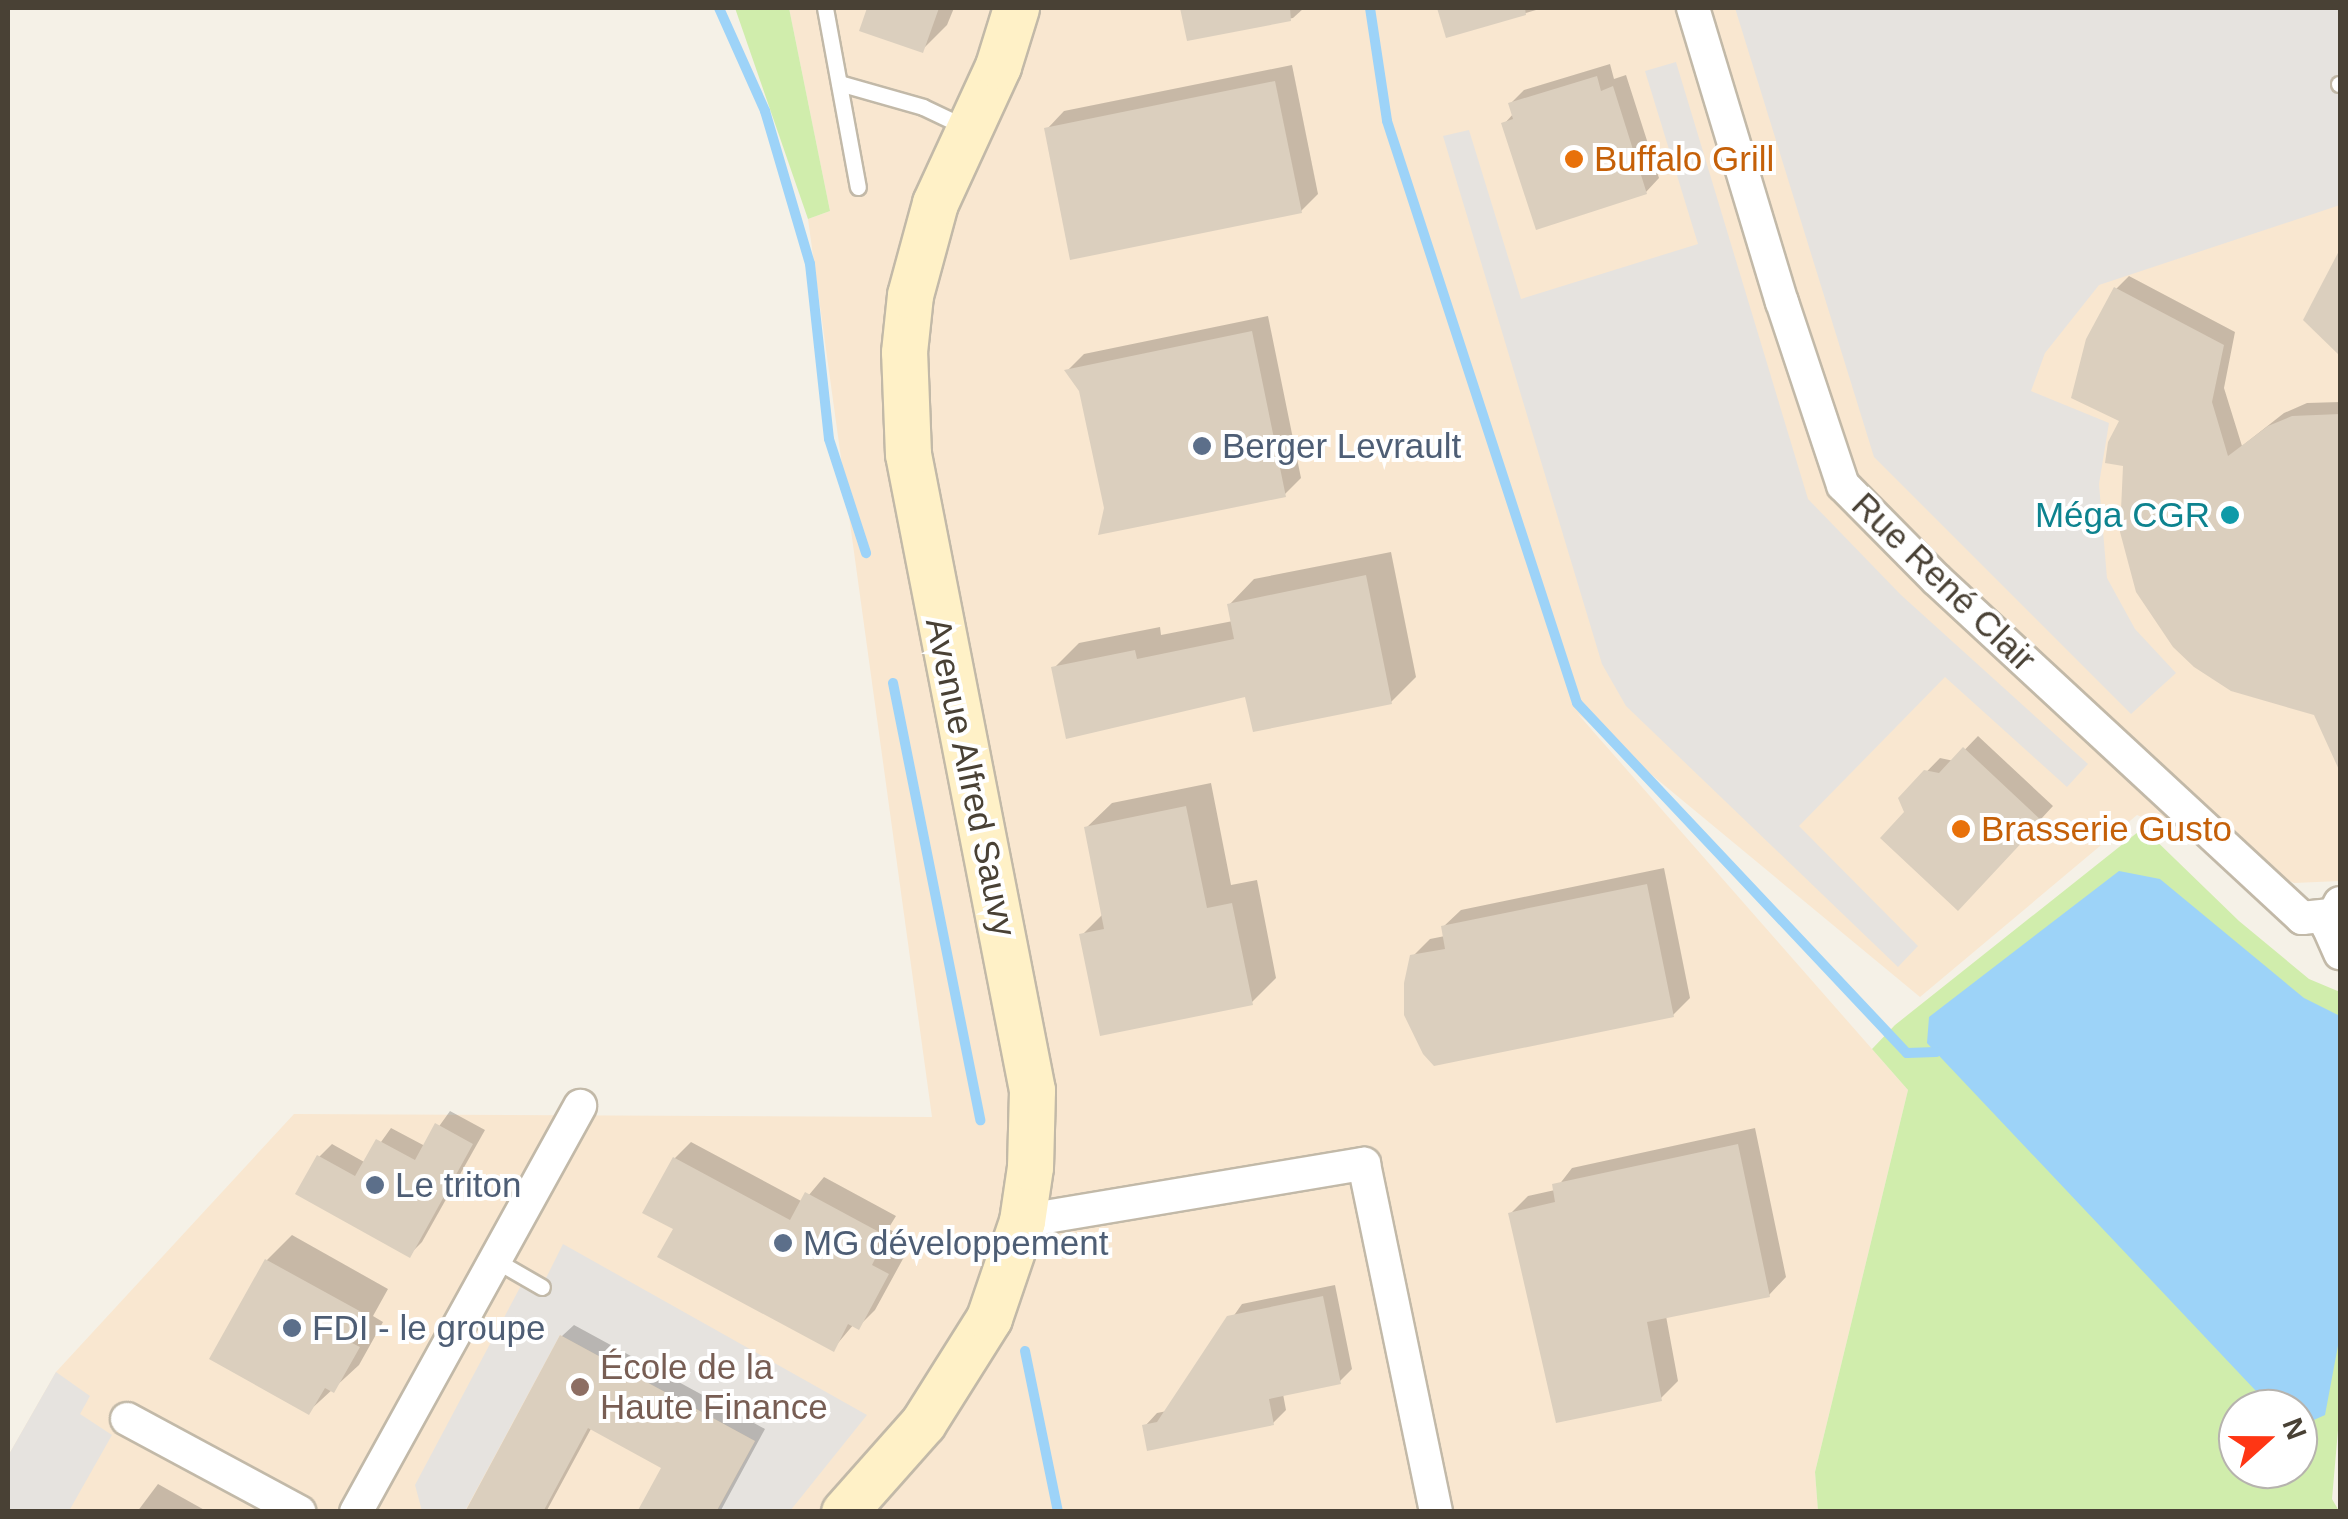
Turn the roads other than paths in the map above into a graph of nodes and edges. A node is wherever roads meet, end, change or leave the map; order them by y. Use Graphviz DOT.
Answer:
graph roads {
  1 [pos="825,8"];
  2 [pos="1016,8"];
  3 [pos="1694,8"];
  4 [pos="839,83"];
  5 [pos="969,129"];
  6 [pos="858,187"];
  7 [pos="2336,909"];
  8 [pos="2340,954"];
  9 [pos="580,1106"];
  10 [pos="1022,1221"];
  11 [pos="495,1260"];
  12 [pos="542,1287"];
  13 [pos="126,1419"];
  14 [pos="300,1512"];
  15 [pos="356,1512"];
  16 [pos="844,1512"];
  17 [pos="1436,1512"];
  1 -- 4 [label="lane"];
  2 -- 5 [label="street, Avenue Alfred Sauvy"];
  3 -- 7 [label="street, Rue René Clair"];
  4 -- 5 [label="lane"];
  4 -- 6 [label="lane"];
  5 -- 10 [label="street, Avenue Alfred Sauvy"];
  7 -- 8 [label="street, Rue René Clair"];
  9 -- 11 [label="street"];
  10 -- 16 [label="street, Avenue Alfred Sauvy"];
  10 -- 17 [label="street"];
  11 -- 12 [label="lane"];
  11 -- 15 [label="street"];
  13 -- 14 [label="street"];
}
